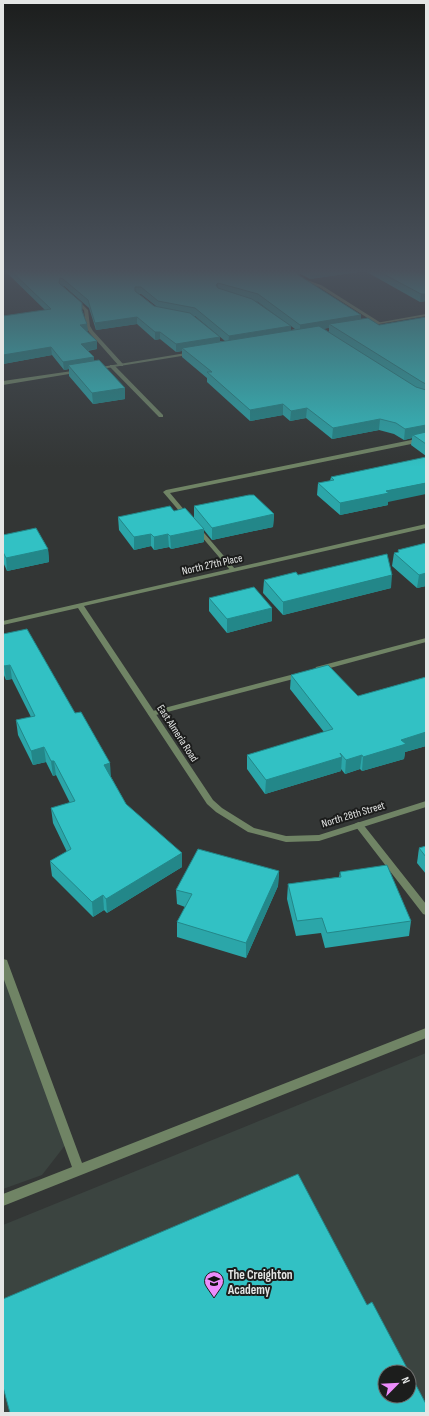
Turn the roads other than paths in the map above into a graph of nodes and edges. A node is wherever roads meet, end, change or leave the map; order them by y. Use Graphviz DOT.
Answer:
graph roads {
  1 [pos="94,335"];
  2 [pos="200,352"];
  3 [pos="120,365"];
  4 [pos="112,366"];
  5 [pos="3,383"];
  6 [pos="162,416"];
  7 [pos="426,440"];
  8 [pos="426,526"];
  9 [pos="233,570"];
  10 [pos="80,605"];
  11 [pos="3,623"];
  12 [pos="426,640"];
  13 [pos="152,714"];
  14 [pos="426,804"];
  15 [pos="359,825"];
  16 [pos="286,839"];
  17 [pos="426,911"];
  18 [pos="3,963"];
  19 [pos="426,1033"];
  20 [pos="79,1170"];
  21 [pos="3,1200"];
  1 -- 3 [label="street"];
  2 -- 3 [label="street"];
  3 -- 4 [label="street"];
  4 -- 5 [label="street"];
  4 -- 6 [label="street"];
  7 -- 9 [label="street"];
  8 -- 9 [label="street, North 27th Place"];
  9 -- 10 [label="street, North 27th Place"];
  10 -- 11 [label="street, North 27th Place"];
  10 -- 13 [label="street, East Almeria Road"];
  12 -- 13 [label="street"];
  13 -- 16 [label="street, East Almeria Road"];
  14 -- 15 [label="street, North 28th Street"];
  15 -- 16 [label="street, North 28th Street"];
  15 -- 17 [label="street"];
  18 -- 20 [label="street"];
  19 -- 20 [label="street"];
  20 -- 21 [label="street"];
}
